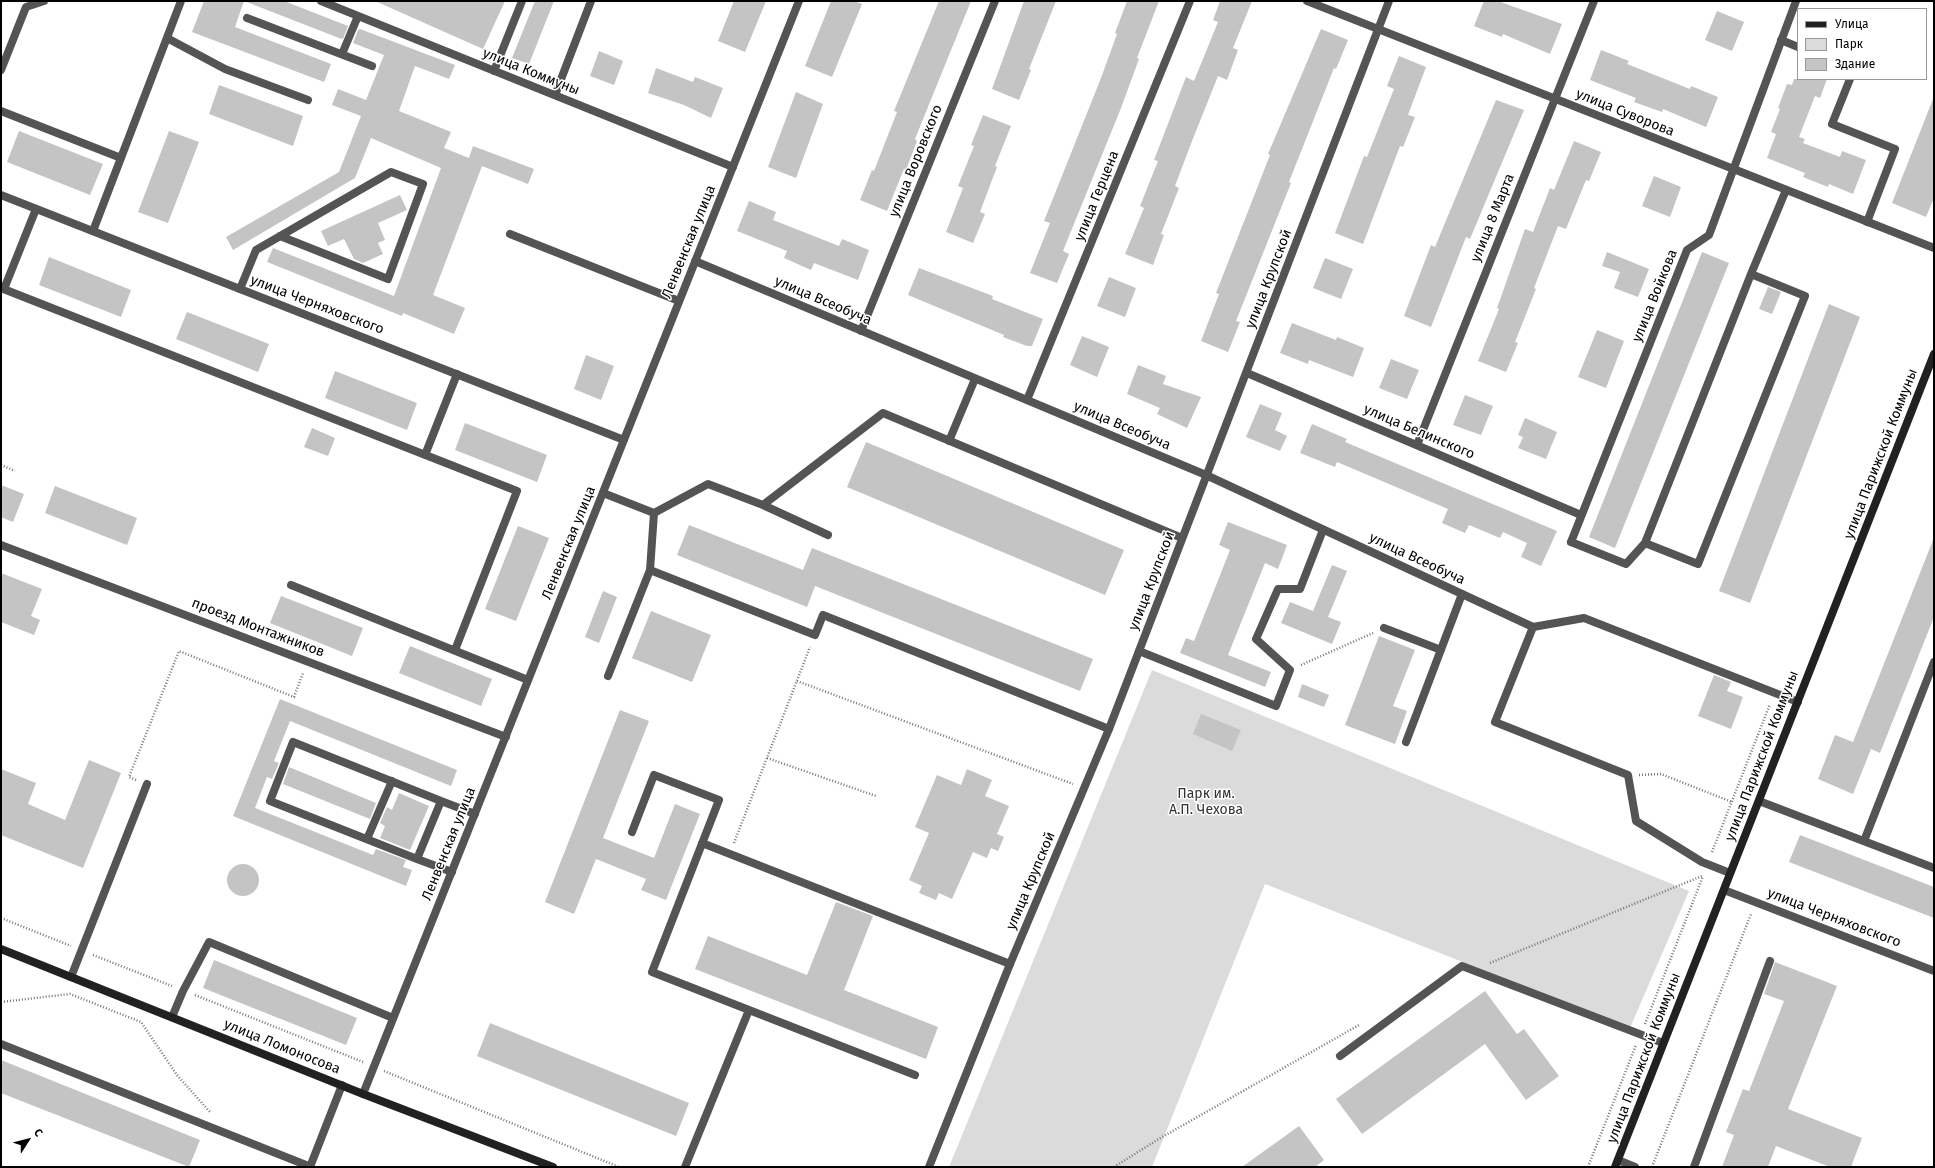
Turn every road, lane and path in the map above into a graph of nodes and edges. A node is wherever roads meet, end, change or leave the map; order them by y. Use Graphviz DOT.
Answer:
graph roads {
  1 [pos="44,1"];
  2 [pos="181,1"];
  3 [pos="321,1"];
  4 [pos="522,1"];
  5 [pos="591,1"];
  6 [pos="799,1"];
  7 [pos="995,1"];
  8 [pos="1190,1"];
  9 [pos="1307,1"];
  10 [pos="1389,1"];
  11 [pos="1594,1"];
  12 [pos="1796,1"];
  13 [pos="358,16"];
  14 [pos="247,18"];
  15 [pos="1377,29"];
  16 [pos="167,38"];
  17 [pos="1781,40"];
  18 [pos="1797,47"];
  19 [pos="342,54"];
  20 [pos="372,66"];
  21 [pos="1,70"];
  22 [pos="494,71"];
  23 [pos="1850,80"];
  24 [pos="555,95"];
  25 [pos="1555,99"];
  26 [pos="308,100"];
  27 [pos="1,111"];
  28 [pos="121,158"];
  29 [pos="733,167"];
  30 [pos="1734,169"];
  31 [pos="1786,190"];
  32 [pos="1,195"];
  33 [pos="36,209"];
  34 [pos="1867,222"];
  35 [pos="93,231"];
  36 [pos="510,234"];
  37 [pos="280,236"];
  38 [pos="1934,248"];
  39 [pos="695,261"];
  40 [pos="1751,274"];
  41 [pos="3,289"];
  42 [pos="240,289"];
  43 [pos="679,301"];
  44 [pos="861,331"];
  45 [pos="1934,354"];
  46 [pos="1247,373"];
  47 [pos="457,374"];
  48 [pos="975,379"];
  49 [pos="1027,400"];
  50 [pos="624,440"];
  51 [pos="949,441"];
  52 [pos="1417,445"];
  53 [pos="425,455"];
  54 [pos="1,465"];
  55 [pos="15,471"];
  56 [pos="1206,475"];
  57 [pos="603,493"];
  58 [pos="762,506"];
  59 [pos="654,513"];
  60 [pos="1581,515"];
  61 [pos="1323,530"];
  62 [pos="828,535"];
  63 [pos="1182,538"];
  64 [pos="1645,543"];
  65 [pos="1,545"];
  66 [pos="650,570"];
  67 [pos="291,585"];
  68 [pos="1462,594"];
  69 [pos="1533,627"];
  70 [pos="1384,628"];
  71 [pos="815,635"];
  72 [pos="455,650"];
  73 [pos="1441,650"];
  74 [pos="1139,651"];
  75 [pos="308,661"];
  76 [pos="1934,662"];
  77 [pos="1290,670"];
  78 [pos="608,676"];
  79 [pos="528,680"];
  80 [pos="1931,680"];
  81 [pos="797,681"];
  82 [pos="1775,693"];
  83 [pos="1798,702"];
  84 [pos="1109,729"];
  85 [pos="506,737"];
  86 [pos="1406,742"];
  87 [pos="767,758"];
  88 [pos="1628,775"];
  89 [pos="392,781"];
  90 [pos="147,784"];
  91 [pos="1084,788"];
  92 [pos="876,796"];
  93 [pos="441,801"];
  94 [pos="1759,801"];
  95 [pos="1732,802"];
  96 [pos="475,814"];
  97 [pos="632,832"];
  98 [pos="367,839"];
  99 [pos="1864,841"];
  100 [pos="702,843"];
  101 [pos="730,854"];
  102 [pos="417,859"];
  103 [pos="1707,864"];
  104 [pos="1934,868"];
  105 [pos="452,872"];
  106 [pos="1730,873"];
  107 [pos="1724,890"];
  108 [pos="1756,902"];
  109 [pos="1,918"];
  110 [pos="1,949"];
  111 [pos="81,950"];
  112 [pos="1770,961"];
  113 [pos="1010,964"];
  114 [pos="1934,971"];
  115 [pos="71,977"];
  116 [pos="183,990"];
  117 [pos="1,1002"];
  118 [pos="749,1010"];
  119 [pos="172,1017"];
  120 [pos="393,1018"];
  121 [pos="1640,1035"];
  122 [pos="1663,1043"];
  123 [pos="1,1044"];
  124 [pos="1340,1056"];
  125 [pos="374,1067"];
  126 [pos="915,1075"];
  127 [pos="342,1085"];
  128 [pos="363,1094"];
  129 [pos="213,1116"];
  130 [pos="1616,1164"];
  131 [pos="310,1167"];
  132 [pos="553,1167"];
  133 [pos="619,1167"];
  134 [pos="685,1167"];
  135 [pos="929,1167"];
  136 [pos="1588,1167"];
  137 [pos="1635,1167"];
  138 [pos="1652,1167"];
  139 [pos="1694,1167"];
  1 -- 21 [label="street"];
  2 -- 16 [label="street"];
  3 -- 13 [label="street, улица Коммуны"];
  4 -- 22 [label="street"];
  5 -- 24 [label="street"];
  6 -- 29 [label="street, Ленвенская улица"];
  7 -- 44 [label="street, улица Воровского"];
  8 -- 49 [label="street, улица Герцена"];
  9 -- 15 [label="street, улица Суворова"];
  10 -- 15 [label="street, улица Крупской"];
  11 -- 25 [label="street, улица 8 Марта"];
  12 -- 17 [label="street, улица Войкова"];
  13 -- 19 [label="street"];
  13 -- 22 [label="street, улица Коммуны"];
  14 -- 19 [label="street"];
  15 -- 25 [label="street, улица Суворова"];
  15 -- 46 [label="street, улица Крупской"];
  16 -- 26 [label="street"];
  16 -- 28 [label="street"];
  17 -- 18 [label="street"];
  17 -- 30 [label="street, улица Войкова"];
  19 -- 20 [label="street"];
  22 -- 24 [label="street, улица Коммуны"];
  23 -- 34 [label="street"];
  24 -- 29 [label="street, улица Коммуны"];
  25 -- 30 [label="street, улица Суворова"];
  25 -- 52 [label="street, улица 8 Марта"];
  27 -- 28 [label="street"];
  28 -- 35 [label="street"];
  29 -- 39 [label="street, Ленвенская улица"];
  30 -- 31 [label="street, улица Суворова"];
  30 -- 60 [label="street, улица Войкова"];
  31 -- 34 [label="street, улица Суворова"];
  31 -- 40 [label="street"];
  32 -- 33 [label="street, улица Черняховского"];
  33 -- 35 [label="street, улица Черняховского"];
  33 -- 41 [label="street"];
  34 -- 38 [label="street, улица Суворова"];
  35 -- 42 [label="street, улица Черняховского"];
  36 -- 43 [label="street"];
  37 -- 37 [label="street"];
  37 -- 42 [label="street"];
  39 -- 43 [label="street, Ленвенская улица"];
  39 -- 44 [label="street, улица Всеобуча"];
  40 -- 64 [label="street"];
  40 -- 64 [label="street"];
  41 -- 53 [label="street"];
  42 -- 47 [label="street, улица Черняховского"];
  43 -- 50 [label="street, Ленвенская улица"];
  44 -- 48 [label="street, улица Всеобуча"];
  45 -- 83 [label="main road, улица Парижской Коммуны"];
  46 -- 52 [label="street, улица Белинского"];
  46 -- 56 [label="street, улица Крупской"];
  47 -- 50 [label="street, улица Черняховского"];
  47 -- 53 [label="street"];
  48 -- 49 [label="street, улица Всеобуча"];
  48 -- 51 [label="street"];
  49 -- 56 [label="street, улица Всеобуча"];
  50 -- 57 [label="street, Ленвенская улица"];
  51 -- 58 [label="street"];
  51 -- 63 [label="street"];
  52 -- 60 [label="street, улица Белинского"];
  53 -- 72 [label="street"];
  54 -- 55 [label="path"];
  56 -- 61 [label="street, улица Всеобуча"];
  56 -- 63 [label="street, улица Крупской"];
  57 -- 59 [label="street"];
  57 -- 79 [label="street, Ленвенская улица"];
  58 -- 59 [label="street"];
  58 -- 62 [label="street"];
  59 -- 66 [label="street"];
  60 -- 64 [label="street, улица Войкова"];
  61 -- 68 [label="street, улица Всеобуча"];
  61 -- 77 [label="street"];
  63 -- 74 [label="street, улица Крупской"];
  65 -- 75 [label="street, проезд Монтажников"];
  66 -- 71 [label="street"];
  66 -- 78 [label="street"];
  67 -- 72 [label="street"];
  68 -- 69 [label="street, улица Всеобуча"];
  68 -- 73 [label="street"];
  69 -- 82 [label="street"];
  69 -- 88 [label="street"];
  70 -- 73 [label="street"];
  70 -- 77 [label="path"];
  71 -- 81 [label="path"];
  71 -- 84 [label="street"];
  72 -- 79 [label="street"];
  73 -- 86 [label="street"];
  74 -- 77 [label="street"];
  74 -- 84 [label="street, улица Крупской"];
  75 -- 85 [label="street, проезд Монтажников"];
  75 -- 90 [label="path"];
  76 -- 80 [label="street"];
  79 -- 85 [label="street, Ленвенская улица"];
  80 -- 99 [label="street"];
  81 -- 87 [label="path"];
  81 -- 91 [label="path"];
  82 -- 83 [label="street"];
  82 -- 95 [label="path"];
  83 -- 94 [label="main road, улица Парижской Коммуны"];
  84 -- 91 [label="street, улица Крупской"];
  85 -- 96 [label="street, Ленвенская улица"];
  87 -- 92 [label="path"];
  87 -- 101 [label="path"];
  88 -- 95 [label="path"];
  88 -- 103 [label="street"];
  89 -- 93 [label="street"];
  89 -- 98 [label="street"];
  89 -- 98 [label="street"];
  90 -- 111 [label="street"];
  91 -- 113 [label="street, улица Крупской"];
  93 -- 96 [label="street"];
  93 -- 102 [label="street"];
  94 -- 99 [label="street"];
  94 -- 106 [label="main road, улица Парижской Коммуны"];
  95 -- 103 [label="path"];
  96 -- 105 [label="street, Ленвенская улица"];
  97 -- 100 [label="street"];
  98 -- 102 [label="street"];
  99 -- 104 [label="street"];
  100 -- 101 [label="street"];
  100 -- 118 [label="street"];
  101 -- 113 [label="street"];
  102 -- 105 [label="street"];
  103 -- 106 [label="street"];
  103 -- 121 [label="path"];
  105 -- 120 [label="street, Ленвенская улица"];
  106 -- 107 [label="main road, улица Парижской Коммуны"];
  107 -- 108 [label="street, улица Черняховского"];
  107 -- 122 [label="main road, улица Парижской Коммуны"];
  108 -- 114 [label="street, улица Черняховского"];
  108 -- 138 [label="path"];
  109 -- 111 [label="path"];
  110 -- 115 [label="main road, улица Ломоносова"];
  111 -- 115 [label="street"];
  111 -- 116 [label="path"];
  112 -- 139 [label="street"];
  113 -- 135 [label="street, улица Крупской"];
  115 -- 119 [label="main road, улица Ломоносова"];
  116 -- 119 [label="street"];
  116 -- 120 [label="street"];
  116 -- 125 [label="path"];
  117 -- 129 [label="path"];
  118 -- 126 [label="street"];
  118 -- 134 [label="street"];
  119 -- 127 [label="main road, улица Ломоносова"];
  120 -- 125 [label="street, Ленвенская улица"];
  121 -- 122 [label="street"];
  121 -- 124 [label="street"];
  121 -- 136 [label="path"];
  122 -- 130 [label="main road, улица Парижской Коммуны"];
  123 -- 131 [label="street"];
  125 -- 128 [label="street, Ленвенская улица"];
  125 -- 133 [label="path"];
  127 -- 128 [label="main road, улица Ломоносова"];
  127 -- 131 [label="street"];
  128 -- 132 [label="main road, улица Ломоносова"];
  130 -- 137 [label="street"];
}
